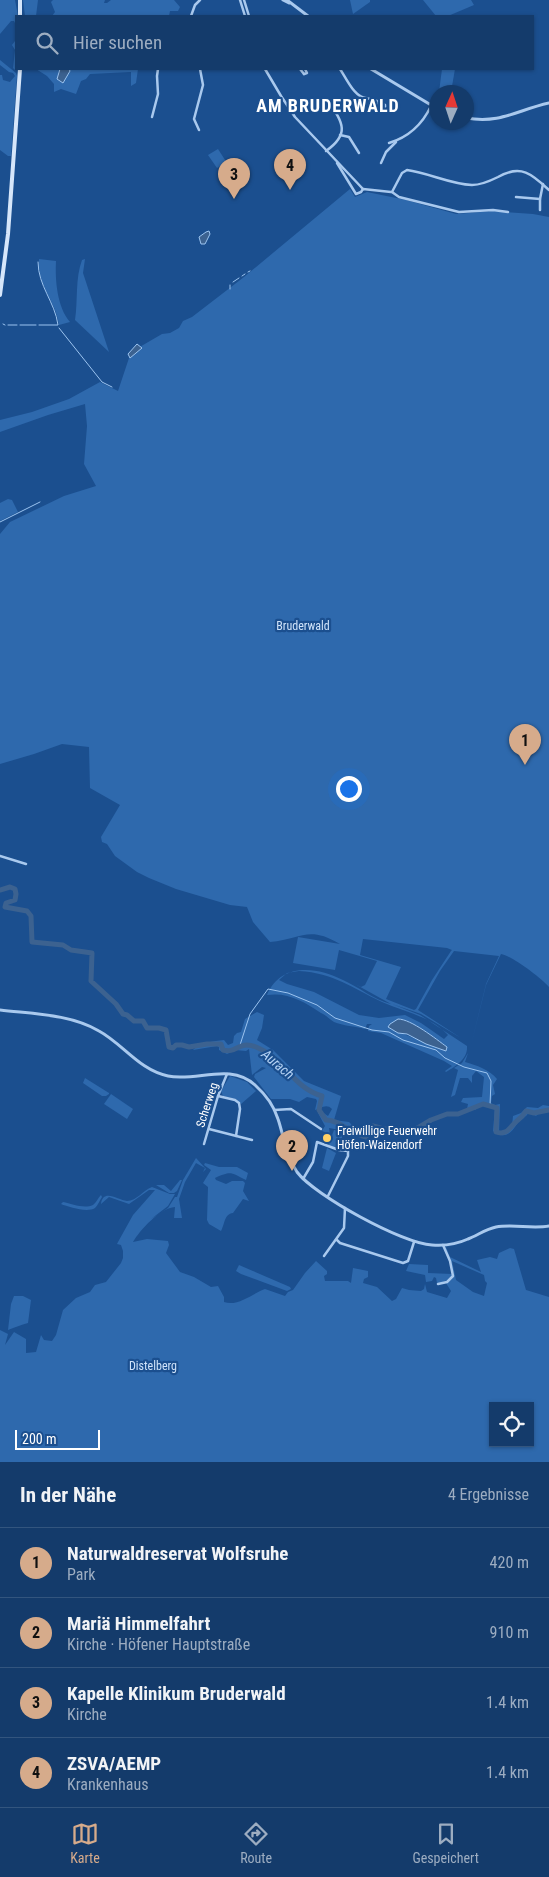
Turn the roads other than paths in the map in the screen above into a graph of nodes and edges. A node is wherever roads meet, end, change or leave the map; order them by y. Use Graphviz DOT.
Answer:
graph roads {
  1 [pos="18,0"];
  2 [pos="200,0"];
  3 [pos="240,0"];
  4 [pos="244,0"];
  5 [pos="283,0"];
  6 [pos="288,0"];
  7 [pos="303,12"];
  8 [pos="20,15"];
  9 [pos="191,15"];
  10 [pos="245,15"];
  11 [pos="250,15"];
  12 [pos="307,15"];
  13 [pos="20,70"];
  14 [pos="158,70"];
  15 [pos="200,70"];
  16 [pos="267,70"];
  17 [pos="341,70"];
  18 [pos="374,70"];
  19 [pos="374,100"];
  20 [pos="549,103"];
  21 [pos="429,104"];
  22 [pos="333,109"];
  23 [pos="429,110"];
  24 [pos="152,117"];
  25 [pos="474,119"];
  26 [pos="199,130"];
  27 [pos="340,135"];
  28 [pos="398,141"];
  29 [pos="389,144"];
  30 [pos="326,151"];
  31 [pos="359,153"];
  32 [pos="334,160"];
  33 [pos="381,163"];
  34 [pos="543,184"];
  35 [pos="363,189"];
  36 [pos="549,190"];
  37 [pos="392,192"];
  38 [pos="516,197"];
  39 [pos="540,199"];
  40 [pos="540,210"];
  41 [pos="508,212"];
  42 [pos="0,295"];
  43 [pos="0,856"];
  44 [pos="26,864"];
  45 [pos="0,1010"];
  46 [pos="226,1073"];
  47 [pos="218,1096"];
  48 [pos="274,1110"];
  49 [pos="209,1129"];
  50 [pos="321,1129"];
  51 [pos="236,1136"];
  52 [pos="252,1140"];
  53 [pos="204,1144"];
  54 [pos="303,1179"];
  55 [pos="328,1196"];
  56 [pos="345,1208"];
  57 [pos="549,1226"];
  58 [pos="337,1240"];
  59 [pos="414,1242"];
  60 [pos="444,1245"];
  61 [pos="324,1256"];
  62 [pos="438,1284"];
  1 -- 8 [label="main road"];
  2 -- 9 [label="street"];
  3 -- 10 [label="street"];
  4 -- 11 [label="street"];
  5 -- 7 [label="street"];
  6 -- 7 [label="street"];
  7 -- 12 [label="street"];
  13 -- 42 [label="main road"];
  14 -- 24 [label="street"];
  15 -- 26 [label="street"];
  16 -- 30 [label="street"];
  17 -- 19 [label="street"];
  18 -- 21 [label="street"];
  20 -- 25 [label="street"];
  22 -- 27 [label="street"];
  23 -- 28 [label="street"];
  27 -- 30 [label="street"];
  27 -- 31 [label="street"];
  28 -- 29 [label="street"];
  28 -- 33 [label="street"];
  30 -- 32 [label="street"];
  32 -- 35 [label="street"];
  32 -- 35 [label="street"];
  34 -- 36 [label="street"];
  34 -- 37 [label="street"];
  34 -- 39 [label="street"];
  35 -- 37 [label="street"];
  37 -- 41 [label="street"];
  38 -- 39 [label="street"];
  39 -- 40 [label="street"];
  43 -- 44 [label="street"];
  45 -- 46 [label="street"];
  46 -- 47 [label="street, Scherweg"];
  46 -- 48 [label="street"];
  47 -- 49 [label="street, Scherweg"];
  47 -- 51 [label="street"];
  48 -- 50 [label="street"];
  48 -- 54 [label="street"];
  49 -- 51 [label="street"];
  49 -- 53 [label="street, Scherweg"];
  51 -- 52 [label="street"];
  54 -- 55 [label="street"];
  54 -- 55 [label="street"];
  55 -- 56 [label="street"];
  56 -- 58 [label="street"];
  56 -- 59 [label="street"];
  57 -- 60 [label="street"];
  58 -- 59 [label="street"];
  58 -- 61 [label="street"];
  59 -- 60 [label="street"];
  60 -- 62 [label="street"];
}
